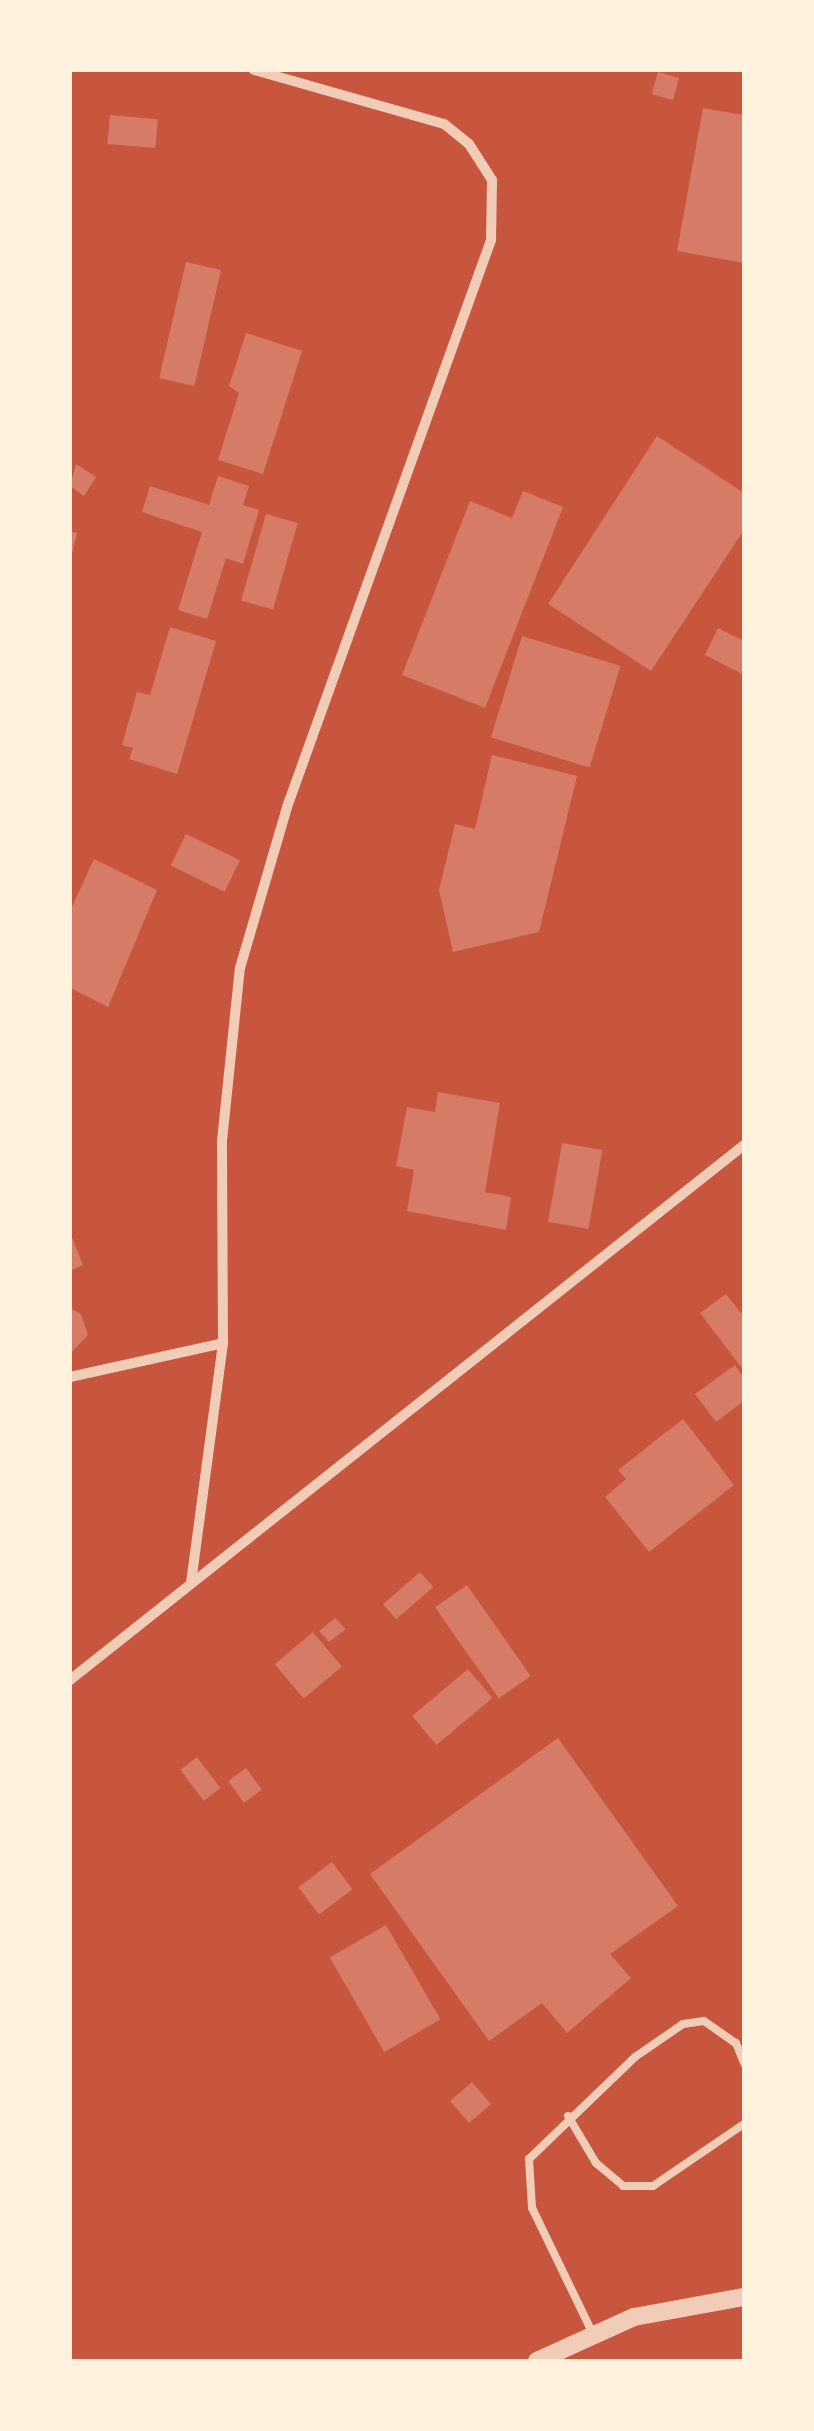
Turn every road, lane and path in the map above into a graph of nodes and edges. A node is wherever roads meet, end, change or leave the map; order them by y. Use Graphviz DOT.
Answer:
graph roads {
  1 [pos="254,70"];
  2 [pos="744,1145"];
  3 [pos="222,1343"];
  4 [pos="70,1377"];
  5 [pos="191,1583"];
  6 [pos="70,1680"];
  7 [pos="744,2063"];
  8 [pos="568,2116"];
  9 [pos="744,2124"];
  10 [pos="744,2297"];
  11 [pos="593,2334"];
  12 [pos="537,2361"];
  1 -- 3 [label="street"];
  2 -- 5 [label="street"];
  3 -- 4 [label="street"];
  3 -- 5 [label="street"];
  5 -- 6 [label="street"];
  7 -- 8 [label="lane"];
  8 -- 9 [label="lane"];
  8 -- 11 [label="lane"];
  10 -- 11 [label="street"];
  11 -- 12 [label="street"];
}
